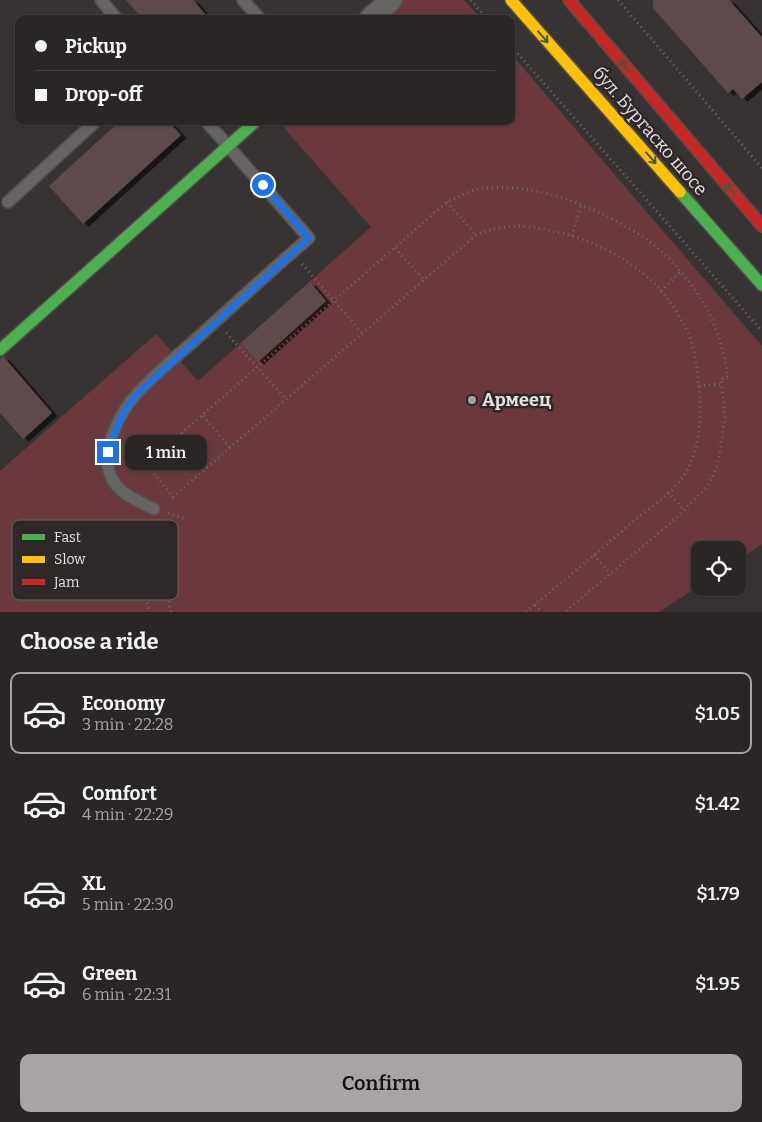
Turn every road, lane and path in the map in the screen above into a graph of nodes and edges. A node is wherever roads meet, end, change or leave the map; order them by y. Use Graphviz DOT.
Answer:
graph roads {
  1 [pos="100,0"];
  2 [pos="243,0"];
  3 [pos="391,0"];
  4 [pos="471,0"];
  5 [pos="511,0"];
  6 [pos="569,0"];
  7 [pos="618,0"];
  8 [pos="113,15"];
  9 [pos="256,15"];
  10 [pos="374,15"];
  11 [pos="484,15"];
  12 [pos="515,51"];
  13 [pos="92,125"];
  14 [pos="210,125"];
  15 [pos="252,125"];
  16 [pos="228,146"];
  17 [pos="762,168"];
  18 [pos="8,202"];
  19 [pos="447,202"];
  20 [pos="581,205"];
  21 [pos="762,226"];
  22 [pos="476,235"];
  23 [pos="572,236"];
  24 [pos="395,248"];
  25 [pos="292,252"];
  26 [pos="681,271"];
  27 [pos="424,280"];
  28 [pos="762,285"];
  29 [pos="661,290"];
  30 [pos="334,301"];
  31 [pos="216,321"];
  32 [pos="762,331"];
  33 [pos="362,333"];
  34 [pos="0,350"];
  35 [pos="257,368"];
  36 [pos="722,384"];
  37 [pos="699,386"];
  38 [pos="286,399"];
  39 [pos="202,416"];
  40 [pos="230,448"];
  41 [pos="668,492"];
  42 [pos="154,509"];
  43 [pos="684,510"];
  44 [pos="594,555"];
  45 [pos="611,574"];
  46 [pos="535,605"];
  47 [pos="526,612"];
  48 [pos="542,612"];
  49 [pos="565,612"];
  1 -- 8 [label="lane"];
  2 -- 9 [label="lane"];
  3 -- 10 [label="street"];
  4 -- 11 [label="path"];
  5 -- 28 [label="main road, бул. Бургаско шосе, one-way"];
  21 -- 6 [label="main road, бул. Бургаско шосе, one-way"];
  7 -- 17 [label="path"];
  12 -- 32 [label="path"];
  13 -- 18 [label="lane"];
  14 -- 16 [label="lane"];
  15 -- 16 [label="main road"];
  16 -- 25 [label="lane"];
  16 -- 34 [label="main road"];
  19 -- 20 [label="path"];
  19 -- 22 [label="path"];
  19 -- 24 [label="path"];
  20 -- 23 [label="path"];
  20 -- 26 [label="path"];
  22 -- 23 [label="path"];
  22 -- 27 [label="path"];
  23 -- 29 [label="path"];
  24 -- 27 [label="path"];
  24 -- 30 [label="path"];
  25 -- 30 [label="path"];
  25 -- 31 [label="lane"];
  26 -- 29 [label="path"];
  26 -- 36 [label="path"];
  27 -- 33 [label="path"];
  29 -- 37 [label="path"];
  30 -- 33 [label="path"];
  30 -- 35 [label="path"];
  31 -- 35 [label="path"];
  31 -- 42 [label="lane"];
  33 -- 38 [label="path"];
  35 -- 38 [label="path"];
  35 -- 39 [label="path"];
  36 -- 37 [label="path"];
  36 -- 43 [label="path"];
  37 -- 41 [label="path"];
  38 -- 40 [label="path"];
  39 -- 40 [label="path"];
  39 -- 40 [label="path"];
  41 -- 43 [label="path"];
  41 -- 44 [label="path"];
  43 -- 45 [label="path"];
  44 -- 45 [label="path"];
  44 -- 46 [label="path"];
  45 -- 49 [label="path"];
  46 -- 47 [label="path"];
  46 -- 48 [label="path"];
}
